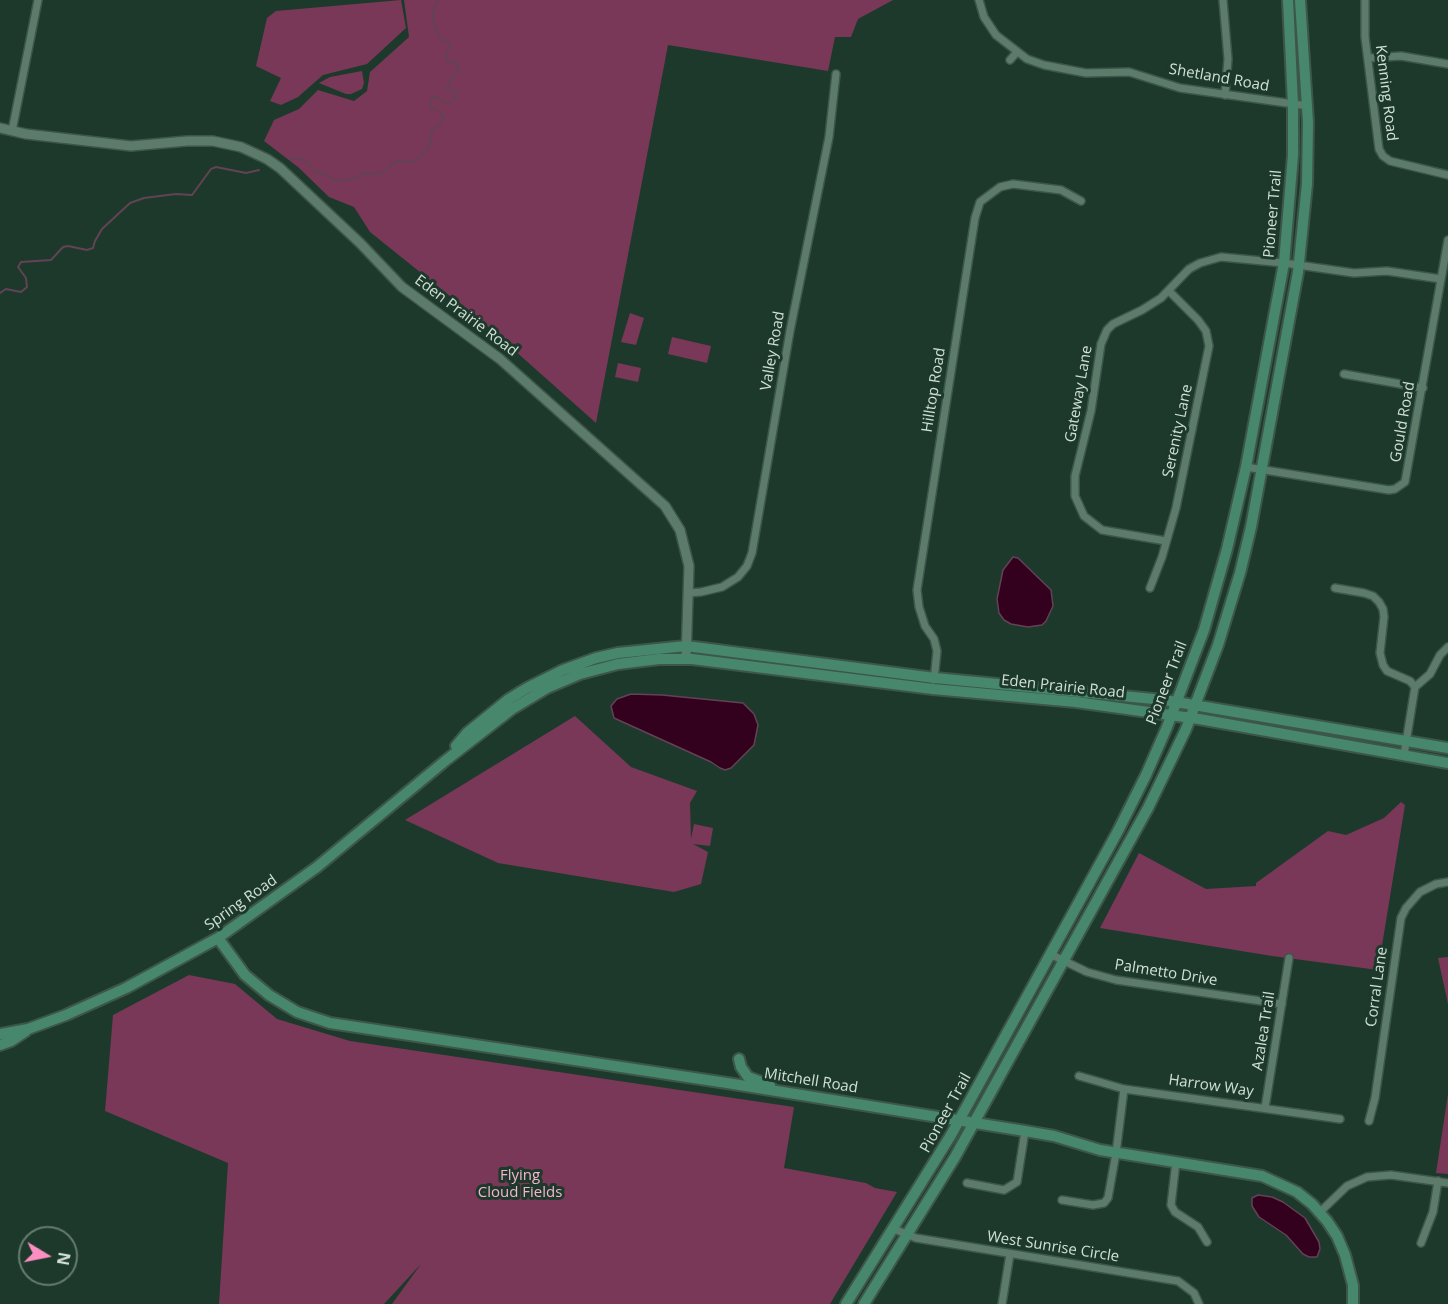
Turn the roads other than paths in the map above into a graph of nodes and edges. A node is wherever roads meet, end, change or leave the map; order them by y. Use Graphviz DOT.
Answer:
graph roads {
  1 [pos="38,0"];
  2 [pos="979,0"];
  3 [pos="1223,0"];
  4 [pos="1288,0"];
  5 [pos="1300,0"];
  6 [pos="1365,0"];
  7 [pos="1017,52"];
  8 [pos="1369,58"];
  9 [pos="1010,60"];
  10 [pos="1448,64"];
  11 [pos="836,74"];
  12 [pos="1225,95"];
  13 [pos="1293,104"];
  14 [pos="1308,106"];
  15 [pos="0,128"];
  16 [pos="12,131"];
  17 [pos="1448,176"];
  18 [pos="1081,201"];
  19 [pos="1448,240"];
  20 [pos="1284,263"];
  21 [pos="1299,265"];
  22 [pos="1441,279"];
  23 [pos="1169,291"];
  24 [pos="1344,374"];
  25 [pos="1423,388"];
  26 [pos="1246,467"];
  27 [pos="1262,470"];
  28 [pos="1401,487"];
  29 [pos="1406,494"];
  30 [pos="1166,541"];
  31 [pos="1150,588"];
  32 [pos="1335,588"];
  33 [pos="688,593"];
  34 [pos="686,646"];
  35 [pos="1448,647"];
  36 [pos="686,659"];
  37 [pos="934,683"];
  38 [pos="1415,687"];
  39 [pos="1177,702"];
  40 [pos="1195,705"];
  41 [pos="1172,716"];
  42 [pos="1190,718"];
  43 [pos="1406,740"];
  44 [pos="1448,748"];
  45 [pos="1404,755"];
  46 [pos="445,760"];
  47 [pos="1448,764"];
  48 [pos="1448,882"];
  49 [pos="218,938"];
  50 [pos="1050,954"];
  51 [pos="1289,958"];
  52 [pos="1064,961"];
  53 [pos="1282,1004"];
  54 [pos="28,1029"];
  55 [pos="0,1034"];
  56 [pos="0,1045"];
  57 [pos="739,1059"];
  58 [pos="1078,1076"];
  59 [pos="1124,1089"];
  60 [pos="793,1093"];
  61 [pos="1265,1108"];
  62 [pos="1340,1119"];
  63 [pos="958,1121"];
  64 [pos="1370,1121"];
  65 [pos="975,1123"];
  66 [pos="1025,1131"];
  67 [pos="1116,1153"];
  68 [pos="1176,1162"];
  69 [pos="1438,1181"];
  70 [pos="968,1183"];
  71 [pos="1448,1183"];
  72 [pos="1062,1200"];
  73 [pos="1320,1212"];
  74 [pos="894,1229"];
  75 [pos="908,1235"];
  76 [pos="1207,1242"];
  77 [pos="1420,1243"];
  78 [pos="1010,1254"];
  79 [pos="846,1304"];
  80 [pos="864,1304"];
  81 [pos="1002,1304"];
  82 [pos="1199,1304"];
  83 [pos="1353,1304"];
  1 -- 16 [label="street"];
  2 -- 7 [label="street, Shetland Road"];
  3 -- 12 [label="street"];
  4 -- 13 [label="main road, Pioneer Trail"];
  5 -- 14 [label="main road, Pioneer Trail"];
  6 -- 8 [label="street, Kenning Road"];
  7 -- 9 [label="street"];
  7 -- 12 [label="street, Shetland Road"];
  8 -- 10 [label="street"];
  8 -- 17 [label="street, Kenning Road"];
  11 -- 33 [label="street, Valley Road"];
  12 -- 13 [label="street, Shetland Road"];
  13 -- 14 [label="street, Shetland Road"];
  13 -- 20 [label="main road, Pioneer Trail"];
  14 -- 21 [label="main road, Pioneer Trail"];
  15 -- 16 [label="street, Eden Prairie Road"];
  16 -- 33 [label="street, Eden Prairie Road"];
  18 -- 37 [label="street, Hilltop Road"];
  19 -- 22 [label="street, Gould Road"];
  20 -- 21 [label="street, Gateway Lane"];
  20 -- 23 [label="street, Gateway Lane"];
  20 -- 26 [label="main road, Pioneer Trail"];
  21 -- 22 [label="street, Gateway Lane"];
  21 -- 27 [label="main road, Pioneer Trail"];
  22 -- 25 [label="street, Gould Road"];
  23 -- 30 [label="street, Serenity Lane"];
  23 -- 30 [label="street, Gateway Lane"];
  24 -- 25 [label="street"];
  25 -- 28 [label="street, Gould Road"];
  26 -- 27 [label="street"];
  26 -- 39 [label="main road, Pioneer Trail"];
  27 -- 28 [label="street"];
  27 -- 40 [label="main road, Pioneer Trail"];
  28 -- 29 [label="street"];
  30 -- 31 [label="street, Serenity Lane"];
  32 -- 38 [label="street"];
  33 -- 34 [label="street, Eden Prairie Road"];
  34 -- 36 [label="street, Eden Prairie Road"];
  34 -- 37 [label="main road, Eden Prairie Road"];
  34 -- 46 [label="main road, Spring Road"];
  35 -- 38 [label="street"];
  36 -- 37 [label="main road, Eden Prairie Road"];
  36 -- 46 [label="main road, Spring Road"];
  37 -- 39 [label="main road, Eden Prairie Road"];
  37 -- 41 [label="main road, Eden Prairie Road"];
  38 -- 43 [label="street"];
  39 -- 40 [label="main road, Eden Prairie Road"];
  39 -- 41 [label="main road, Pioneer Trail"];
  40 -- 42 [label="main road, Pioneer Trail"];
  40 -- 43 [label="main road, Eden Prairie Road"];
  41 -- 42 [label="main road, Eden Prairie Road"];
  41 -- 50 [label="main road, Pioneer Trail"];
  42 -- 45 [label="main road, Eden Prairie Road"];
  42 -- 52 [label="main road, Pioneer Trail"];
  43 -- 44 [label="main road, Eden Prairie Road"];
  43 -- 45 [label="street"];
  45 -- 47 [label="main road, Eden Prairie Road"];
  46 -- 49 [label="main road, Spring Road"];
  48 -- 64 [label="street, Corral Lane"];
  49 -- 54 [label="main road, Spring Road"];
  49 -- 60 [label="main road, Mitchell Road"];
  50 -- 52 [label="street, Palmetto Drive"];
  50 -- 63 [label="main road, Pioneer Trail"];
  51 -- 53 [label="street, Azalea Trail"];
  52 -- 53 [label="street, Palmetto Drive"];
  52 -- 65 [label="main road, Pioneer Trail"];
  53 -- 61 [label="street, Azalea Trail"];
  54 -- 55 [label="main road, Spring Road"];
  54 -- 56 [label="main road, Spring Road"];
  57 -- 60 [label="main road"];
  58 -- 59 [label="street, Harrow Way"];
  59 -- 61 [label="street, Harrow Way"];
  59 -- 67 [label="street"];
  60 -- 63 [label="main road, Mitchell Road"];
  61 -- 62 [label="street, Harrow Way"];
  63 -- 65 [label="main road, Mitchell Road"];
  63 -- 74 [label="main road, Pioneer Trail"];
  65 -- 66 [label="main road, Mitchell Road"];
  65 -- 75 [label="main road, Pioneer Trail"];
  66 -- 67 [label="main road, Mitchell Road"];
  66 -- 70 [label="street"];
  67 -- 68 [label="main road, Mitchell Road"];
  67 -- 72 [label="street"];
  68 -- 73 [label="main road, Mitchell Road"];
  68 -- 76 [label="street"];
  69 -- 71 [label="street"];
  69 -- 73 [label="street"];
  69 -- 77 [label="street"];
  73 -- 83 [label="main road, Mitchell Road"];
  74 -- 75 [label="street, West Sunrise Circle"];
  74 -- 79 [label="main road, Pioneer Trail"];
  75 -- 78 [label="street, West Sunrise Circle"];
  75 -- 80 [label="main road, Pioneer Trail"];
  78 -- 81 [label="street"];
  78 -- 82 [label="street, West Sunrise Circle"];
}
